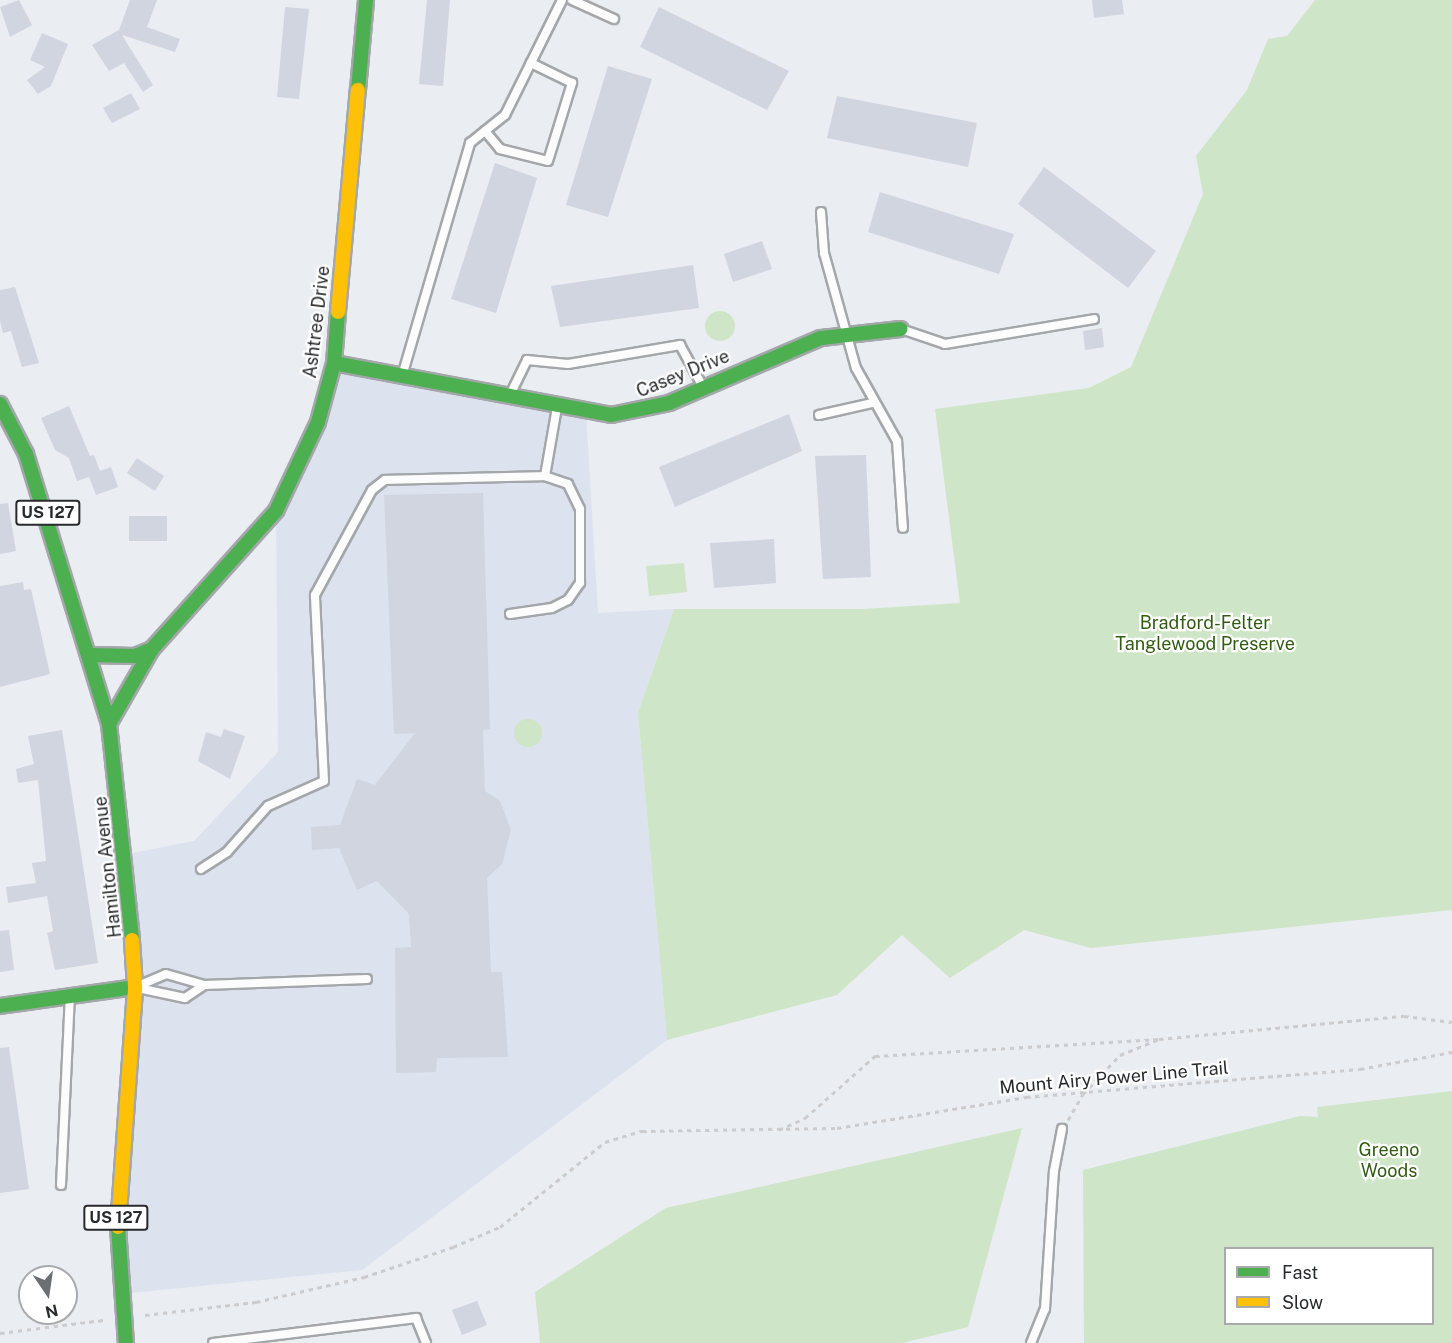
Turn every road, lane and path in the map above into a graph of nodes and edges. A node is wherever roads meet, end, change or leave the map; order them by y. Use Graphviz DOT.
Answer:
graph roads {
  1 [pos="366,0"];
  2 [pos="562,0"];
  3 [pos="572,0"];
  4 [pos="614,19"];
  5 [pos="531,63"];
  6 [pos="485,131"];
  7 [pos="821,212"];
  8 [pos="1094,319"];
  9 [pos="900,329"];
  10 [pos="850,333"];
  11 [pos="334,363"];
  12 [pos="402,376"];
  13 [pos="704,387"];
  14 [pos="509,397"];
  15 [pos="872,403"];
  16 [pos="0,404"];
  17 [pos="557,406"];
  18 [pos="819,415"];
  19 [pos="545,476"];
  20 [pos="903,528"];
  21 [pos="510,614"];
  22 [pos="152,649"];
  23 [pos="89,655"];
  24 [pos="109,724"];
  25 [pos="201,869"];
  26 [pos="367,979"];
  27 [pos="204,985"];
  28 [pos="135,987"];
  29 [pos="70,996"];
  30 [pos="0,1005"];
  31 [pos="1452,1022"];
  32 [pos="1159,1039"];
  33 [pos="1452,1052"];
  34 [pos="1083,1094"];
  35 [pos="1062,1130"];
  36 [pos="778,1131"];
  37 [pos="61,1185"];
  38 [pos="122,1318"];
  39 [pos="0,1333"];
  40 [pos="248,1341"];
  41 [pos="126,1343"];
  42 [pos="213,1343"];
  43 [pos="426,1343"];
  44 [pos="1031,1343"];
  1 -- 11 [label="street, Ashtree Drive"];
  2 -- 5 [label="lane"];
  3 -- 4 [label="lane"];
  5 -- 6 [label="lane"];
  5 -- 6 [label="lane"];
  6 -- 12 [label="lane"];
  7 -- 10 [label="lane"];
  8 -- 9 [label="lane"];
  9 -- 10 [label="street, Casey Drive"];
  10 -- 13 [label="street, Casey Drive"];
  10 -- 15 [label="lane"];
  11 -- 12 [label="street, Casey Drive"];
  11 -- 22 [label="street, Ashtree Drive"];
  12 -- 14 [label="street, Casey Drive"];
  13 -- 14 [label="lane"];
  13 -- 17 [label="street, Casey Drive"];
  14 -- 17 [label="street, Casey Drive"];
  15 -- 18 [label="lane"];
  15 -- 20 [label="lane"];
  16 -- 23 [label="street, Hamilton Avenue / US 127"];
  17 -- 19 [label="lane"];
  19 -- 21 [label="lane"];
  19 -- 25 [label="lane"];
  22 -- 23 [label="street"];
  22 -- 24 [label="street, Ashtree Drive"];
  23 -- 24 [label="street, Hamilton Avenue / US 127"];
  24 -- 28 [label="street, Hamilton Avenue / US 127"];
  26 -- 27 [label="lane"];
  27 -- 28 [label="lane"];
  27 -- 28 [label="lane"];
  28 -- 29 [label="street"];
  28 -- 38 [label="street, Hamilton Avenue / US 127"];
  29 -- 30 [label="street"];
  29 -- 37 [label="lane"];
  31 -- 32 [label="path, Mount Airy Power Line Trail"];
  32 -- 34 [label="path"];
  32 -- 36 [label="path, Mount Airy Power Line Trail"];
  33 -- 34 [label="path, Mount Airy Power Line Trail"];
  34 -- 35 [label="path"];
  34 -- 36 [label="path, Mount Airy Power Line Trail"];
  35 -- 44 [label="lane"];
  36 -- 38 [label="path, Mount Airy Power Line Trail"];
  38 -- 39 [label="path, Mount Airy Power Line Trail"];
  38 -- 41 [label="street, Hamilton Avenue / US 127"];
  40 -- 42 [label="lane"];
  40 -- 43 [label="lane"];
}
